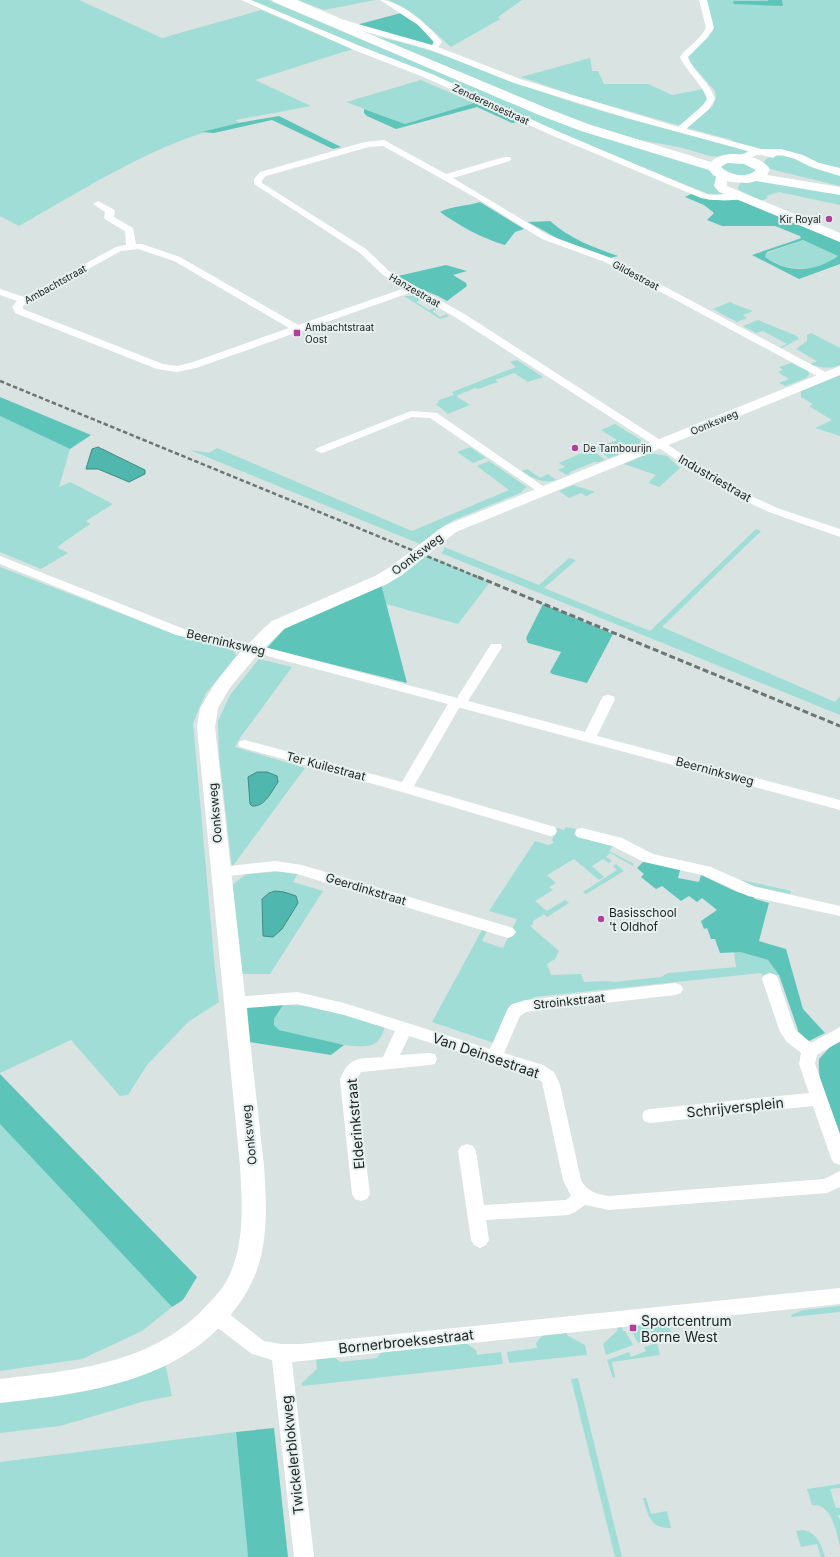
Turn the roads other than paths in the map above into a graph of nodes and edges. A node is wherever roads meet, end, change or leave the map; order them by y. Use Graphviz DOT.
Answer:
graph roads {
  1 [pos="245,0"];
  2 [pos="278,0"];
  3 [pos="291,0"];
  4 [pos="384,0"];
  5 [pos="703,0"];
  6 [pos="434,48"];
  7 [pos="679,130"];
  8 [pos="368,144"];
  9 [pos="792,155"];
  10 [pos="507,159"];
  11 [pos="759,165"];
  12 [pos="719,167"];
  13 [pos="840,172"];
  14 [pos="446,177"];
  15 [pos="741,179"];
  16 [pos="840,187"];
  17 [pos="840,191"];
  18 [pos="739,196"];
  19 [pos="98,204"];
  20 [pos="840,238"];
  21 [pos="132,246"];
  22 [pos="412,289"];
  23 [pos="0,292"];
  24 [pos="25,300"];
  25 [pos="297,329"];
  26 [pos="840,370"];
  27 [pos="825,376"];
  28 [pos="659,445"];
  29 [pos="321,450"];
  30 [pos="544,491"];
  31 [pos="840,532"];
  32 [pos="0,560"];
  33 [pos="496,647"];
  34 [pos="253,648"];
  35 [pos="608,699"];
  36 [pos="457,704"];
  37 [pos="589,738"];
  38 [pos="245,744"];
  39 [pos="406,788"];
  40 [pos="840,805"];
  41 [pos="550,831"];
  42 [pos="582,833"];
  43 [pos="220,872"];
  44 [pos="840,911"];
  45 [pos="508,932"];
  46 [pos="770,980"];
  47 [pos="675,989"];
  48 [pos="234,1003"];
  49 [pos="405,1028"];
  50 [pos="840,1033"];
  51 [pos="810,1051"];
  52 [pos="494,1057"];
  53 [pos="429,1059"];
  54 [pos="389,1062"];
  55 [pos="819,1099"];
  56 [pos="650,1116"];
  57 [pos="466,1151"];
  58 [pos="839,1153"];
  59 [pos="840,1178"];
  60 [pos="361,1194"];
  61 [pos="583,1197"];
  62 [pos="476,1213"];
  63 [pos="480,1240"];
  64 [pos="840,1296"];
  65 [pos="217,1316"];
  66 [pos="281,1353"];
  67 [pos="0,1391"];
  68 [pos="304,1557"];
  1 -- 18 [label="street, Zenderensestraat"];
  2 -- 12 [label="main road, Zenderensestraat"];
  3 -- 6 [label="street"];
  4 -- 6 [label="street"];
  5 -- 7 [label="street"];
  6 -- 7 [label="street"];
  7 -- 11 [label="street"];
  8 -- 14 [label="street, Gildestraat"];
  8 -- 22 [label="street, Hanzestraat"];
  9 -- 11 [label="main road"];
  9 -- 11 [label="main road"];
  9 -- 13 [label="main road"];
  10 -- 14 [label="street"];
  11 -- 12 [label="main road"];
  11 -- 15 [label="main road, Zenderensestraat"];
  11 -- 16 [label="main road"];
  11 -- 17 [label="main road"];
  12 -- 15 [label="main road, Zenderensestraat"];
  12 -- 18 [label="main road"];
  14 -- 27 [label="street, Gildestraat"];
  15 -- 18 [label="main road"];
  18 -- 20 [label="main road"];
  19 -- 21 [label="street"];
  21 -- 24 [label="street, Ambachtstraat"];
  21 -- 25 [label="street, Ambachtstraat"];
  22 -- 25 [label="street, Ambachtstraat"];
  22 -- 28 [label="street, Hanzestraat"];
  23 -- 24 [label="street"];
  24 -- 25 [label="street, Ambachtstraat"];
  26 -- 27 [label="main road, Oonksweg"];
  27 -- 28 [label="main road, Oonksweg"];
  28 -- 30 [label="main road, Oonksweg"];
  28 -- 31 [label="street, Industriestraat"];
  29 -- 30 [label="street"];
  30 -- 34 [label="main road, Oonksweg"];
  32 -- 34 [label="street, Beerninksweg"];
  33 -- 36 [label="street"];
  34 -- 36 [label="street, Beerninksweg"];
  34 -- 43 [label="main road, Oonksweg"];
  35 -- 37 [label="street"];
  36 -- 37 [label="street, Beerninksweg"];
  36 -- 39 [label="street"];
  37 -- 40 [label="street, Beerninksweg"];
  38 -- 39 [label="street, Ter Kuilestraat"];
  39 -- 41 [label="street, Ter Kuilestraat"];
  42 -- 44 [label="street"];
  43 -- 45 [label="street, Geerdinkstraat"];
  43 -- 48 [label="main road, Oonksweg"];
  46 -- 51 [label="street"];
  47 -- 52 [label="street, Stroinkstraat"];
  48 -- 49 [label="street, Van Deinsestraat"];
  48 -- 65 [label="main road, Oonksweg"];
  49 -- 52 [label="street, Van Deinsestraat"];
  49 -- 54 [label="street"];
  50 -- 51 [label="street"];
  51 -- 55 [label="street"];
  52 -- 61 [label="street, Van Deinsestraat"];
  53 -- 54 [label="street, Elderinkstraat"];
  54 -- 60 [label="street, Elderinkstraat"];
  55 -- 56 [label="street, Schrijversplein"];
  55 -- 58 [label="street"];
  57 -- 62 [label="street"];
  59 -- 61 [label="street"];
  61 -- 62 [label="street"];
  62 -- 63 [label="street"];
  64 -- 66 [label="street, Bornerbroeksestraat"];
  65 -- 66 [label="street, Bornerbroeksestraat"];
  65 -- 67 [label="main road"];
  66 -- 68 [label="street, Twickelerblokweg"];
}
